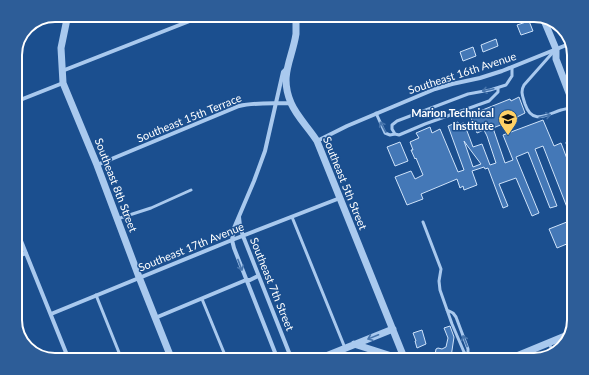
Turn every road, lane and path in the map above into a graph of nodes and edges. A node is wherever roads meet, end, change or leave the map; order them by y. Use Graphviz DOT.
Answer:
graph roads {
  1 [pos="66,22"];
  2 [pos="187,22"];
  3 [pos="296,22"];
  4 [pos="546,24"];
  5 [pos="565,45"];
  6 [pos="556,49"];
  7 [pos="288,65"];
  8 [pos="512,67"];
  9 [pos="62,71"];
  10 [pos="63,83"];
  11 [pos="567,87"];
  12 [pos="498,88"];
  13 [pos="22,99"];
  14 [pos="291,103"];
  15 [pos="276,104"];
  16 [pos="567,107"];
  17 [pos="376,113"];
  18 [pos="395,134"];
  19 [pos="317,141"];
  20 [pos="97,165"];
  21 [pos="192,190"];
  22 [pos="340,198"];
  23 [pos="239,214"];
  24 [pos="292,217"];
  25 [pos="117,219"];
  26 [pos="422,222"];
  27 [pos="243,236"];
  28 [pos="232,240"];
  29 [pos="22,243"];
  30 [pos="26,253"];
  31 [pos="22,254"];
  32 [pos="258,276"];
  33 [pos="139,277"];
  34 [pos="246,280"];
  35 [pos="96,295"];
  36 [pos="202,299"];
  37 [pos="447,310"];
  38 [pos="51,314"];
  39 [pos="155,318"];
  40 [pos="393,329"];
  41 [pos="561,338"];
  42 [pos="549,343"];
  43 [pos="354,344"];
  44 [pos="345,348"];
  45 [pos="551,348"];
  46 [pos="65,353"];
  47 [pos="119,353"];
  48 [pos="169,353"];
  49 [pos="223,353"];
  50 [pos="275,353"];
  51 [pos="289,353"];
  52 [pos="333,353"];
  53 [pos="383,353"];
  54 [pos="402,353"];
  55 [pos="465,353"];
  56 [pos="468,353"];
  57 [pos="524,353"];
  1 -- 9 [label="street, Southeast 8th Street"];
  2 -- 9 [label="street"];
  3 -- 7 [label="street, Southeast 5th Street"];
  4 -- 6 [label="street"];
  5 -- 6 [label="street, Southeast 16th Avenue"];
  6 -- 8 [label="street, Southeast 16th Avenue"];
  6 -- 11 [label="street"];
  6 -- 16 [label="lane, one-way"];
  7 -- 14 [label="street, Southeast 5th Street"];
  7 -- 15 [label="street, Southeast 7th Street"];
  8 -- 12 [label="lane"];
  8 -- 17 [label="street, Southeast 16th Avenue"];
  9 -- 10 [label="street, Southeast 8th Street"];
  10 -- 13 [label="street"];
  10 -- 20 [label="street, Southeast 8th Street"];
  12 -- 18 [label="lane"];
  12 -- 18 [label="lane, one-way"];
  14 -- 15 [label="street, Southeast 15th Terrace"];
  14 -- 19 [label="street, Southeast 5th Street"];
  15 -- 20 [label="street, Southeast 15th Terrace"];
  15 -- 23 [label="street, Southeast 7th Street"];
  18 -- 17 [label="lane, one-way"];
  17 -- 19 [label="street, Southeast 16th Avenue"];
  19 -- 22 [label="street, Southeast 5th Street"];
  20 -- 25 [label="street, Southeast 8th Street"];
  21 -- 25 [label="lane"];
  22 -- 24 [label="street, Southeast 17th Avenue"];
  22 -- 40 [label="street, Southeast 5th Street"];
  23 -- 27 [label="street, Southeast 7th Street"];
  23 -- 28 [label="street, Southeast 7th Street"];
  24 -- 27 [label="street, Southeast 17th Avenue"];
  24 -- 44 [label="lane"];
  25 -- 33 [label="street, Southeast 8th Street"];
  26 -- 37 [label="lane"];
  27 -- 28 [label="street, Southeast 17th Avenue"];
  27 -- 32 [label="street, Southeast 7th Street"];
  28 -- 33 [label="street, Southeast 17th Avenue"];
  28 -- 34 [label="street, Southeast 7th Street, one-way"];
  29 -- 30 [label="street"];
  30 -- 31 [label="street"];
  30 -- 38 [label="street"];
  32 -- 34 [label="street"];
  32 -- 51 [label="street, Southeast 7th Street"];
  33 -- 35 [label="street, Southeast 17th Avenue"];
  33 -- 39 [label="street, Southeast 8th Street"];
  34 -- 36 [label="street"];
  34 -- 50 [label="street, Southeast 7th Street"];
  35 -- 38 [label="street, Southeast 17th Avenue"];
  35 -- 47 [label="lane"];
  36 -- 39 [label="street"];
  36 -- 49 [label="lane"];
  37 -- 55 [label="lane"];
  56 -- 37 [label="lane, one-way"];
  38 -- 46 [label="street"];
  39 -- 48 [label="street, Southeast 8th Street"];
  40 -- 43 [label="street, one-way"];
  40 -- 54 [label="street, Southeast 5th Street"];
  41 -- 42 [label="street"];
  42 -- 45 [label="lane"];
  42 -- 57 [label="street"];
  43 -- 44 [label="street"];
  43 -- 53 [label="street"];
  44 -- 52 [label="street"];
}
